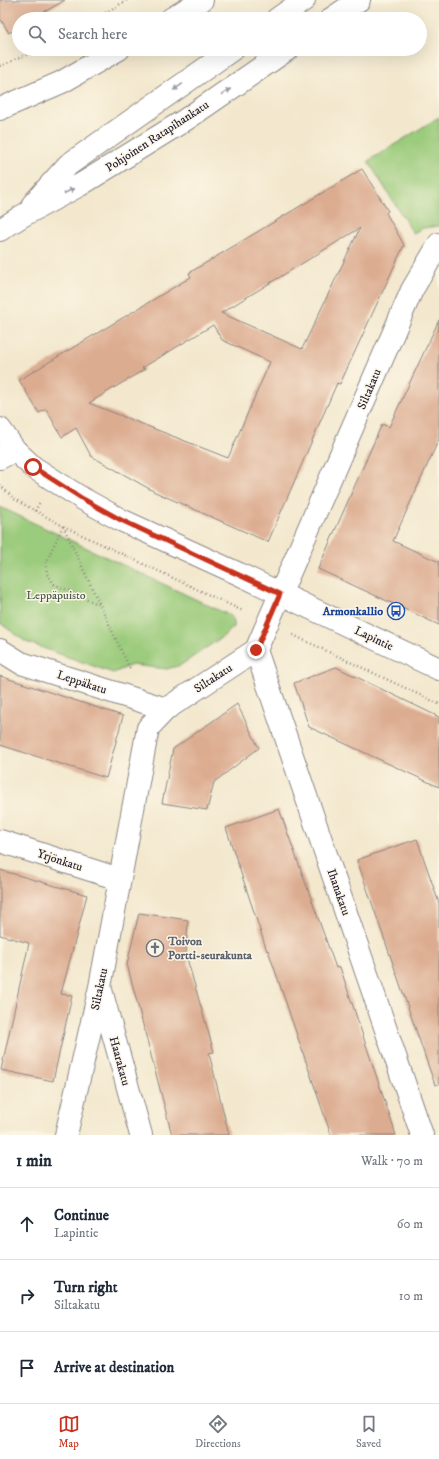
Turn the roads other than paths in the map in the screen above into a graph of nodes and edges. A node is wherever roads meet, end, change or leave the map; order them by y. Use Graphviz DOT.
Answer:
graph roads {
  1 [pos="202,0"];
  2 [pos="304,0"];
  3 [pos="359,0"];
  4 [pos="182,12"];
  5 [pos="287,12"];
  6 [pos="341,12"];
  7 [pos="107,56"];
  8 [pos="223,56"];
  9 [pos="278,56"];
  10 [pos="0,109"];
  11 [pos="22,216"];
  12 [pos="0,230"];
  13 [pos="439,244"];
  14 [pos="0,429"];
  15 [pos="8,454"];
  16 [pos="280,594"];
  17 [pos="0,650"];
  18 [pos="256,650"];
  19 [pos="439,669"];
  20 [pos="166,709"];
  21 [pos="0,841"];
  22 [pos="119,879"];
  23 [pos="100,987"];
  24 [pos="66,1135"];
  25 [pos="141,1135"];
  26 [pos="422,1135"];
  1 -- 4 [label="street"];
  2 -- 5 [label="street"];
  3 -- 6 [label="street"];
  7 -- 10 [label="street"];
  8 -- 11 [label="street, Pohjoinen Ratapihankatu, one-way"];
  11 -- 9 [label="street, Pohjoinen Ratapihankatu, one-way"];
  11 -- 12 [label="street, Pohjoinen Ratapihankatu"];
  13 -- 16 [label="street, Siltakatu"];
  14 -- 15 [label="street, Lapintie"];
  15 -- 16 [label="street, Lapintie"];
  16 -- 18 [label="street, Siltakatu"];
  16 -- 19 [label="street, Lapintie"];
  17 -- 20 [label="street, Leppäkatu"];
  18 -- 20 [label="street, Siltakatu"];
  18 -- 26 [label="street, Ihanakatu"];
  20 -- 22 [label="street, Siltakatu"];
  21 -- 22 [label="street, Yrjönkatu"];
  22 -- 23 [label="street, Siltakatu"];
  23 -- 24 [label="street, Siltakatu"];
  23 -- 25 [label="street, Haarakatu"];
}
